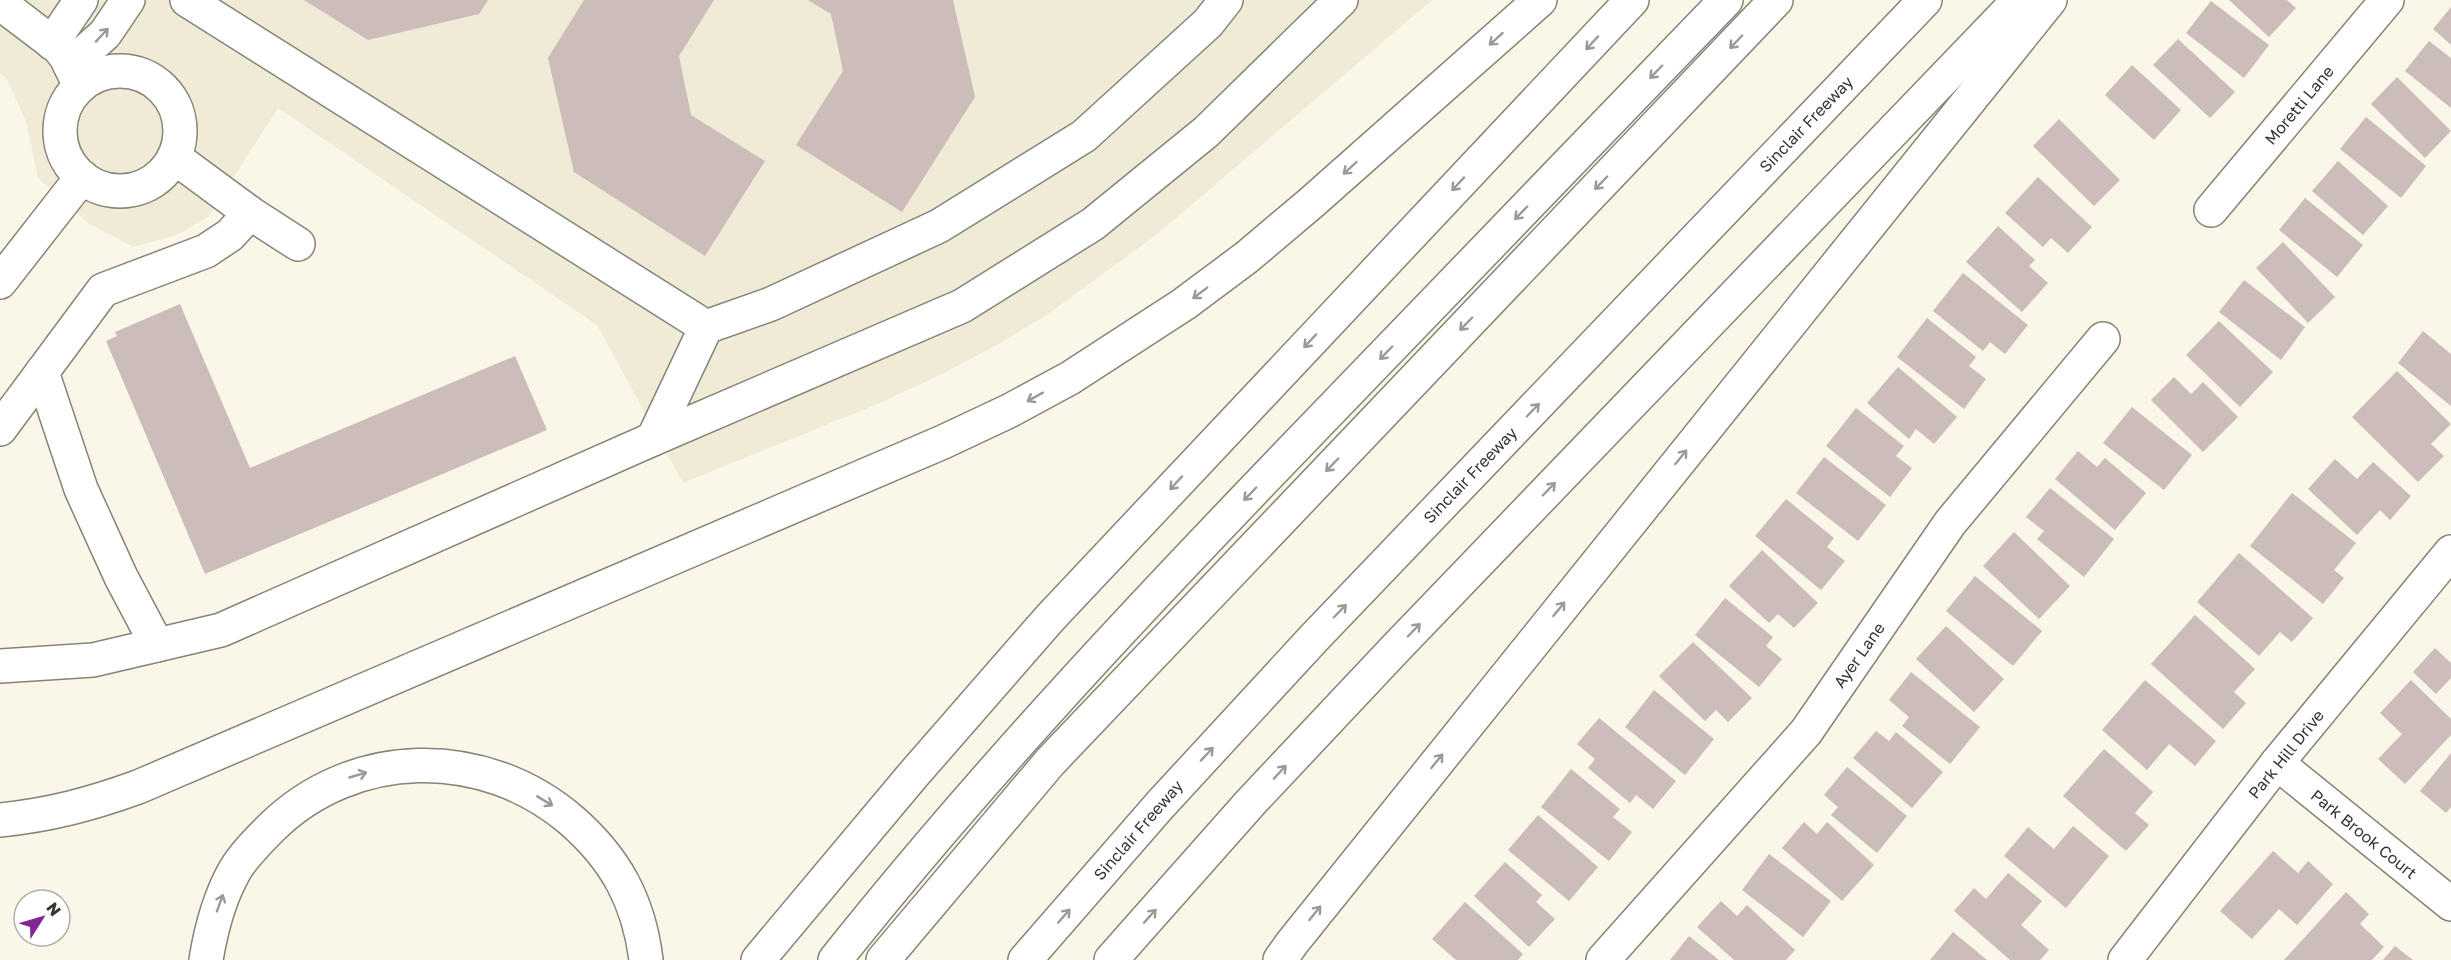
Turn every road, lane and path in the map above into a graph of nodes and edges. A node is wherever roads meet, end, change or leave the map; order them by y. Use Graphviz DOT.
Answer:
graph roads {
  1 [pos="81,0"];
  2 [pos="128,0"];
  3 [pos="187,0"];
  4 [pos="1226,0"];
  5 [pos="1341,0"];
  6 [pos="1540,0"];
  7 [pos="1632,0"];
  8 [pos="1726,0"];
  9 [pos="1776,0"];
  10 [pos="1925,0"];
  11 [pos="2019,0"];
  12 [pos="2050,0"];
  13 [pos="2387,0"];
  14 [pos="0,3"];
  15 [pos="67,65"];
  16 [pos="174,157"];
  17 [pos="81,177"];
  18 [pos="2211,210"];
  19 [pos="250,213"];
  20 [pos="298,244"];
  21 [pos="10,248"];
  22 [pos="0,282"];
  23 [pos="706,327"];
  24 [pos="2103,339"];
  25 [pos="42,372"];
  26 [pos="0,429"];
  27 [pos="653,439"];
  28 [pos="2451,552"];
  29 [pos="157,645"];
  30 [pos="0,666"];
  31 [pos="2277,763"];
  32 [pos="0,820"];
  33 [pos="2451,904"];
  34 [pos="206,960"];
  35 [pos="646,960"];
  36 [pos="758,960"];
  37 [pos="835,960"];
  38 [pos="883,960"];
  39 [pos="1025,960"];
  40 [pos="1111,960"];
  41 [pos="1280,960"];
  42 [pos="1603,960"];
  43 [pos="2125,960"];
  1 -- 15 [label="main road"];
  15 -- 2 [label="main road, one-way"];
  3 -- 23 [label="main road"];
  4 -- 23 [label="main road"];
  5 -- 27 [label="main road"];
  6 -- 32 [label="main road, one-way"];
  7 -- 36 [label="main road, one-way"];
  8 -- 37 [label="main road, one-way"];
  9 -- 38 [label="main road, one-way"];
  39 -- 10 [label="main road, Sinclair Freeway, one-way"];
  40 -- 11 [label="main road, one-way"];
  41 -- 12 [label="main road, one-way"];
  13 -- 18 [label="main road, Moretti Lane"];
  14 -- 15 [label="main road"];
  15 -- 16 [label="main road"];
  15 -- 17 [label="main road"];
  16 -- 17 [label="main road"];
  16 -- 19 [label="main road"];
  17 -- 21 [label="main road"];
  19 -- 20 [label="main road"];
  19 -- 25 [label="main road"];
  21 -- 22 [label="main road"];
  23 -- 27 [label="main road"];
  24 -- 42 [label="main road, Ayer Lane"];
  25 -- 26 [label="main road"];
  25 -- 29 [label="main road"];
  27 -- 29 [label="main road"];
  28 -- 31 [label="main road, Park Hill Drive"];
  29 -- 30 [label="main road"];
  31 -- 33 [label="main road, Park Brook Court"];
  31 -- 43 [label="main road, Park Hill Drive"];
  34 -- 35 [label="main road, one-way"];
}
